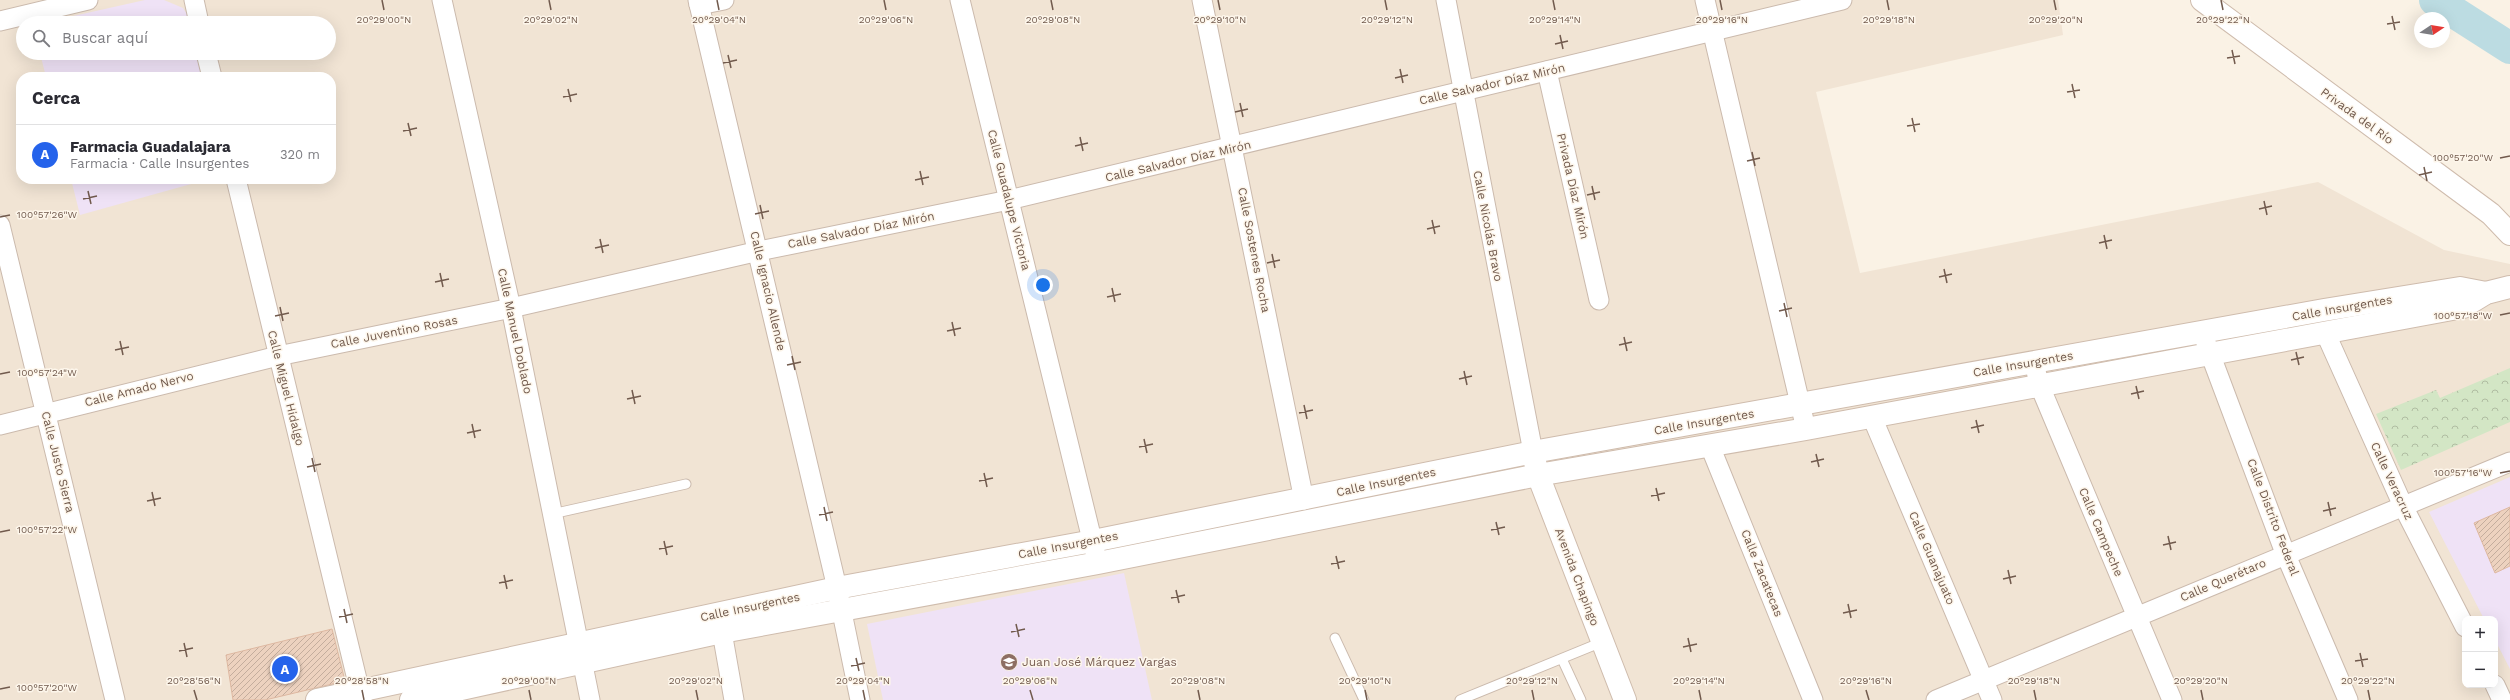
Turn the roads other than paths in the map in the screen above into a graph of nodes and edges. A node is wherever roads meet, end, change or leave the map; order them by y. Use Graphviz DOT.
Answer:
graph roads {
  1 [pos="88,0"];
  2 [pos="194,0"];
  3 [pos="442,0"];
  4 [pos="724,0"];
  5 [pos="960,0"];
  6 [pos="1202,0"];
  7 [pos="1446,0"];
  8 [pos="1705,0"];
  9 [pos="1842,0"];
  10 [pos="2202,0"];
  11 [pos="699,3"];
  12 [pos="21,16"];
  13 [pos="197,16"];
  14 [pos="16,17"];
  15 [pos="0,21"];
  16 [pos="1713,30"];
  17 [pos="208,60"];
  18 [pos="1548,71"];
  19 [pos="211,72"];
  20 [pos="1462,90"];
  21 [pos="1233,148"];
  22 [pos="237,184"];
  23 [pos="1009,200"];
  24 [pos="0,225"];
  25 [pos="2510,234"];
  26 [pos="759,251"];
  27 [pos="2510,287"];
  28 [pos="2461,298"];
  29 [pos="1599,300"];
  30 [pos="510,308"];
  31 [pos="2325,332"];
  32 [pos="2203,333"];
  33 [pos="2210,355"];
  34 [pos="278,356"];
  35 [pos="2034,362"];
  36 [pos="2039,384"];
  37 [pos="1802,404"];
  38 [pos="46,412"];
  39 [pos="1872,417"];
  40 [pos="0,425"];
  41 [pos="1806,429"];
  42 [pos="1710,446"];
  43 [pos="1533,452"];
  44 [pos="2510,462"];
  45 [pos="1538,475"];
  46 [pos="686,484"];
  47 [pos="1304,500"];
  48 [pos="2404,508"];
  49 [pos="552,514"];
  50 [pos="1093,541"];
  51 [pos="2286,553"];
  52 [pos="1098,563"];
  53 [pos="837,588"];
  54 [pos="841,611"];
  55 [pos="2137,618"];
  56 [pos="2462,621"];
  57 [pos="722,632"];
  58 [pos="1335,638"];
  59 [pos="1602,642"];
  60 [pos="580,653"];
  61 [pos="1562,659"];
  62 [pos="1984,681"];
  63 [pos="2496,688"];
  64 [pos="361,695"];
  65 [pos="116,700"];
  66 [pos="317,700"];
  67 [pos="411,700"];
  68 [pos="590,700"];
  69 [pos="734,700"];
  70 [pos="860,700"];
  71 [pos="1364,700"];
  72 [pos="1460,700"];
  73 [pos="1581,700"];
  74 [pos="1625,700"];
  75 [pos="1813,700"];
  76 [pos="1936,700"];
  77 [pos="1992,700"];
  78 [pos="2172,700"];
  79 [pos="2348,700"];
  80 [pos="2502,700"];
  1 -- 12 [label="street"];
  2 -- 13 [label="street"];
  3 -- 30 [label="street, Calle Manuel Doblado"];
  4 -- 11 [label="street"];
  5 -- 23 [label="street, Calle Guadalupe Victoria"];
  6 -- 21 [label="street, Calle Sostenes Rocha"];
  7 -- 20 [label="street, Calle Nicolás Bravo"];
  8 -- 16 [label="street"];
  9 -- 16 [label="street, Calle Salvador Díaz Mirón"];
  10 -- 25 [label="main road, Privada del Río"];
  11 -- 26 [label="street, Calle Ignacio Allende"];
  14 -- 15 [label="street"];
  16 -- 18 [label="street, Calle Salvador Díaz Mirón"];
  16 -- 37 [label="street"];
  17 -- 19 [label="street"];
  18 -- 20 [label="street, Calle Salvador Díaz Mirón"];
  18 -- 29 [label="street, Privada Díaz Mirón"];
  20 -- 21 [label="street, Calle Salvador Díaz Mirón"];
  20 -- 43 [label="street, Calle Nicolás Bravo"];
  21 -- 23 [label="street, Calle Salvador Díaz Mirón"];
  21 -- 47 [label="street, Calle Sostenes Rocha"];
  22 -- 34 [label="street, Calle Miguel Hidalgo"];
  23 -- 26 [label="street, Calle Salvador Díaz Mirón"];
  23 -- 50 [label="street, Calle Guadalupe Victoria"];
  24 -- 38 [label="street, Calle Justo Sierra"];
  26 -- 30 [label="street, Calle Salvador Díaz Mirón"];
  26 -- 53 [label="street, Calle Ignacio Allende"];
  27 -- 28 [label="main road"];
  28 -- 31 [label="main road, Calle Insurgentes"];
  28 -- 32 [label="main road, Calle Insurgentes"];
  30 -- 34 [label="street, Calle Juventino Rosas"];
  30 -- 49 [label="street, Calle Manuel Doblado"];
  31 -- 33 [label="main road, Calle Insurgentes"];
  31 -- 48 [label="street, Calle Veracruz"];
  32 -- 33 [label="street, Calle Distrito Federal"];
  32 -- 35 [label="main road, Calle Insurgentes"];
  33 -- 36 [label="main road, Calle Insurgentes"];
  33 -- 51 [label="street, Calle Distrito Federal"];
  34 -- 38 [label="street, Calle Amado Nervo"];
  34 -- 64 [label="street, Calle Miguel Hidalgo"];
  35 -- 36 [label="street, Calle Campeche"];
  35 -- 37 [label="main road, Calle Insurgentes"];
  36 -- 39 [label="main road, Calle Insurgentes"];
  36 -- 55 [label="street, Calle Campeche"];
  37 -- 41 [label="street"];
  37 -- 43 [label="main road, Calle Insurgentes"];
  38 -- 40 [label="street, Calle Amado Nervo"];
  38 -- 65 [label="street, Calle Justo Sierra"];
  39 -- 41 [label="main road, Calle Insurgentes"];
  39 -- 62 [label="street, Calle Guanajuato"];
  41 -- 42 [label="main road, Calle Insurgentes"];
  42 -- 45 [label="main road, Calle Insurgentes"];
  42 -- 75 [label="street, Calle Zacatecas"];
  43 -- 45 [label="main road, Avenida Chapingo"];
  43 -- 47 [label="main road, Calle Insurgentes"];
  44 -- 48 [label="street, Calle Querétaro"];
  45 -- 52 [label="main road, Calle Insurgentes"];
  45 -- 59 [label="main road, Avenida Chapingo"];
  46 -- 49 [label="lane"];
  47 -- 50 [label="main road, Calle Insurgentes"];
  48 -- 51 [label="street, Calle Querétaro"];
  48 -- 56 [label="street, Calle Veracruz"];
  49 -- 60 [label="street, Calle Manuel Doblado"];
  50 -- 52 [label="street, Calle Guadalupe Victoria"];
  50 -- 53 [label="main road, Calle Insurgentes"];
  51 -- 55 [label="street, Calle Querétaro"];
  51 -- 79 [label="street, Calle Distrito Federal"];
  52 -- 54 [label="main road, Calle Insurgentes"];
  53 -- 54 [label="street, Calle Ignacio Allende"];
  53 -- 60 [label="main road, Calle Insurgentes"];
  54 -- 57 [label="main road, Calle Insurgentes"];
  54 -- 70 [label="street, Calle Ignacio Allende"];
  55 -- 62 [label="street, Calle Querétaro"];
  55 -- 78 [label="street, Calle Campeche"];
  57 -- 60 [label="main road, Calle Insurgentes"];
  57 -- 69 [label="street"];
  58 -- 71 [label="lane"];
  59 -- 61 [label="lane"];
  59 -- 74 [label="main road, Avenida Chapingo"];
  60 -- 64 [label="main road, Calle Insurgentes"];
  60 -- 67 [label="main road, Calle Insurgentes"];
  60 -- 68 [label="street, Calle Manuel Doblado"];
  61 -- 72 [label="lane"];
  61 -- 73 [label="lane"];
  62 -- 76 [label="street, Calle Querétaro"];
  62 -- 77 [label="street, Calle Guanajuato"];
  63 -- 80 [label="street"];
  64 -- 66 [label="main road, Calle Insurgentes"];
}
